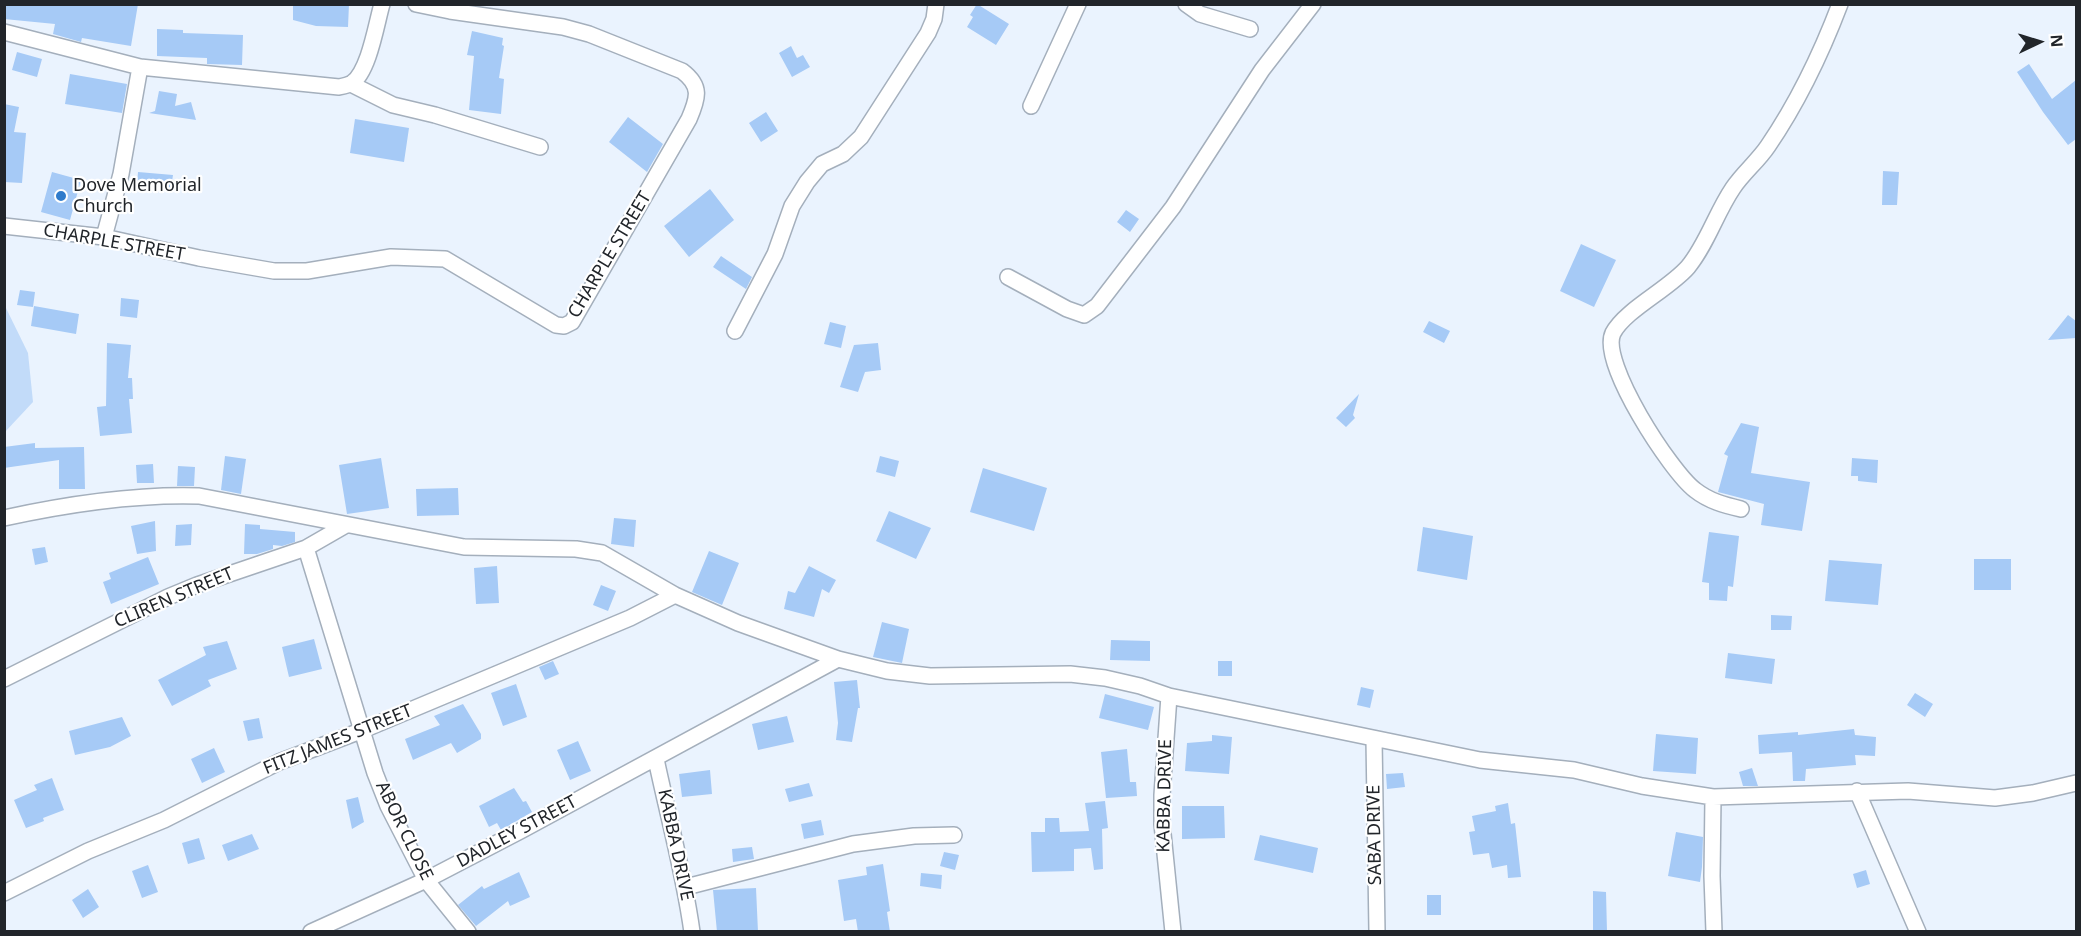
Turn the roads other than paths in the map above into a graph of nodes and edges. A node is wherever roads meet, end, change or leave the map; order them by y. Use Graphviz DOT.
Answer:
graph roads {
  1 [pos="382,4"];
  2 [pos="416,4"];
  3 [pos="1077,4"];
  4 [pos="1186,4"];
  5 [pos="1313,4"];
  6 [pos="1840,4"];
  7 [pos="937,5"];
  8 [pos="1250,29"];
  9 [pos="4,32"];
  10 [pos="140,67"];
  11 [pos="351,84"];
  12 [pos="1031,106"];
  13 [pos="540,147"];
  14 [pos="4,226"];
  15 [pos="104,237"];
  16 [pos="1008,277"];
  17 [pos="735,331"];
  18 [pos="1741,509"];
  19 [pos="4,518"];
  20 [pos="346,525"];
  21 [pos="306,548"];
  22 [pos="675,594"];
  23 [pos="838,659"];
  24 [pos="4,679"];
  25 [pos="1169,696"];
  26 [pos="363,730"];
  27 [pos="1374,739"];
  28 [pos="656,759"];
  29 [pos="2076,783"];
  30 [pos="1857,791"];
  31 [pos="1713,797"];
  32 [pos="954,835"];
  33 [pos="426,880"];
  34 [pos="686,887"];
  35 [pos="4,893"];
  36 [pos="311,932"];
  37 [pos="468,932"];
  38 [pos="692,932"];
  39 [pos="1173,932"];
  40 [pos="1377,932"];
  41 [pos="1713,932"];
  42 [pos="1918,932"];
  1 -- 11 [label="street"];
  2 -- 15 [label="street, CHARPLE STREET"];
  3 -- 12 [label="street"];
  4 -- 8 [label="street"];
  5 -- 16 [label="street"];
  6 -- 18 [label="street"];
  7 -- 17 [label="street"];
  9 -- 10 [label="street"];
  10 -- 11 [label="street"];
  10 -- 15 [label="street"];
  11 -- 13 [label="street"];
  14 -- 15 [label="street, CHARPLE STREET"];
  19 -- 20 [label="street"];
  20 -- 21 [label="street, CLIREN STREET"];
  20 -- 22 [label="street"];
  21 -- 24 [label="street, CLIREN STREET"];
  21 -- 26 [label="street, ABOR CLOSE"];
  22 -- 23 [label="street"];
  22 -- 26 [label="street, FITZ JAMES STREET"];
  23 -- 25 [label="street"];
  23 -- 28 [label="street, DADLEY STREET"];
  25 -- 27 [label="street"];
  25 -- 39 [label="street, KABBA DRIVE"];
  26 -- 33 [label="street, ABOR CLOSE"];
  26 -- 35 [label="street, FITZ JAMES STREET"];
  27 -- 31 [label="street"];
  27 -- 40 [label="street, SABA DRIVE"];
  28 -- 33 [label="street, DADLEY STREET"];
  28 -- 34 [label="street, KABBA DRIVE"];
  29 -- 30 [label="street"];
  30 -- 31 [label="street"];
  30 -- 42 [label="street"];
  31 -- 41 [label="street"];
  32 -- 34 [label="street"];
  33 -- 36 [label="street, DADLEY STREET"];
  33 -- 37 [label="street, ABOR CLOSE"];
  34 -- 38 [label="street, KABBA DRIVE"];
}
